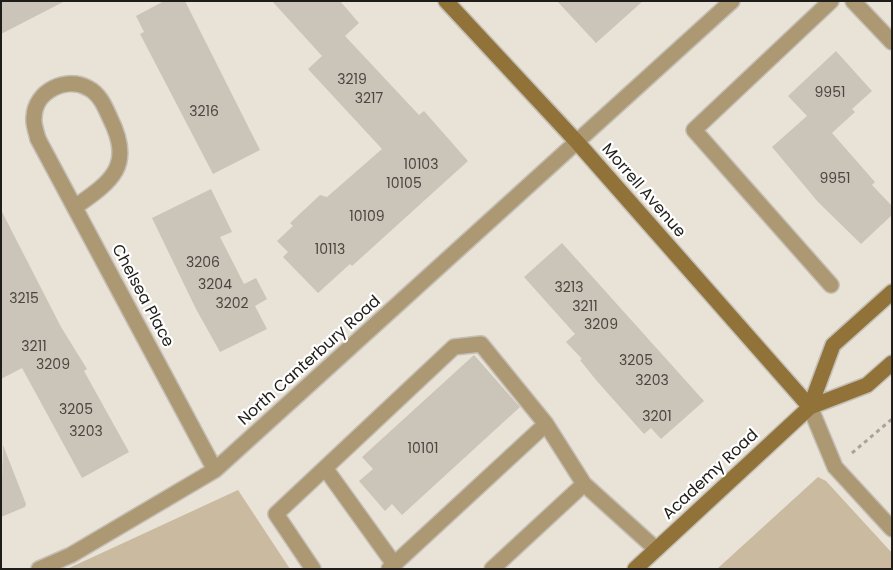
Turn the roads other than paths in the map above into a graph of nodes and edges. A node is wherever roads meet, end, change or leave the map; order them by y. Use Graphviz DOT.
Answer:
graph roads {
  1 [pos="446,1"];
  2 [pos="732,1"];
  3 [pos="831,1"];
  4 [pos="853,1"];
  5 [pos="892,42"];
  6 [pos="577,142"];
  7 [pos="75,207"];
  8 [pos="831,285"];
  9 [pos="892,292"];
  10 [pos="892,363"];
  11 [pos="810,407"];
  12 [pos="546,424"];
  13 [pos="325,468"];
  14 [pos="215,470"];
  15 [pos="584,484"];
  16 [pos="892,529"];
  17 [pos="656,549"];
  18 [pos="392,566"];
  19 [pos="40,569"];
  20 [pos="313,569"];
  21 [pos="492,569"];
  22 [pos="635,569"];
  1 -- 6 [label="street, Morrell Avenue"];
  2 -- 6 [label="street, North Canterbury Road"];
  3 -- 8 [label="street"];
  4 -- 5 [label="street"];
  6 -- 11 [label="street, Morrell Avenue"];
  6 -- 14 [label="street, North Canterbury Road"];
  7 -- 7 [label="street, Chelsea Place"];
  7 -- 14 [label="street, Chelsea Place"];
  9 -- 11 [label="street, Academy Road"];
  10 -- 11 [label="street, Academy Road"];
  11 -- 16 [label="street"];
  11 -- 17 [label="street, Academy Road"];
  12 -- 13 [label="street"];
  12 -- 15 [label="street"];
  12 -- 18 [label="street"];
  13 -- 18 [label="street"];
  13 -- 20 [label="street"];
  14 -- 19 [label="street, North Canterbury Road"];
  15 -- 17 [label="street"];
  15 -- 21 [label="street"];
  17 -- 22 [label="street, Academy Road"];
}
